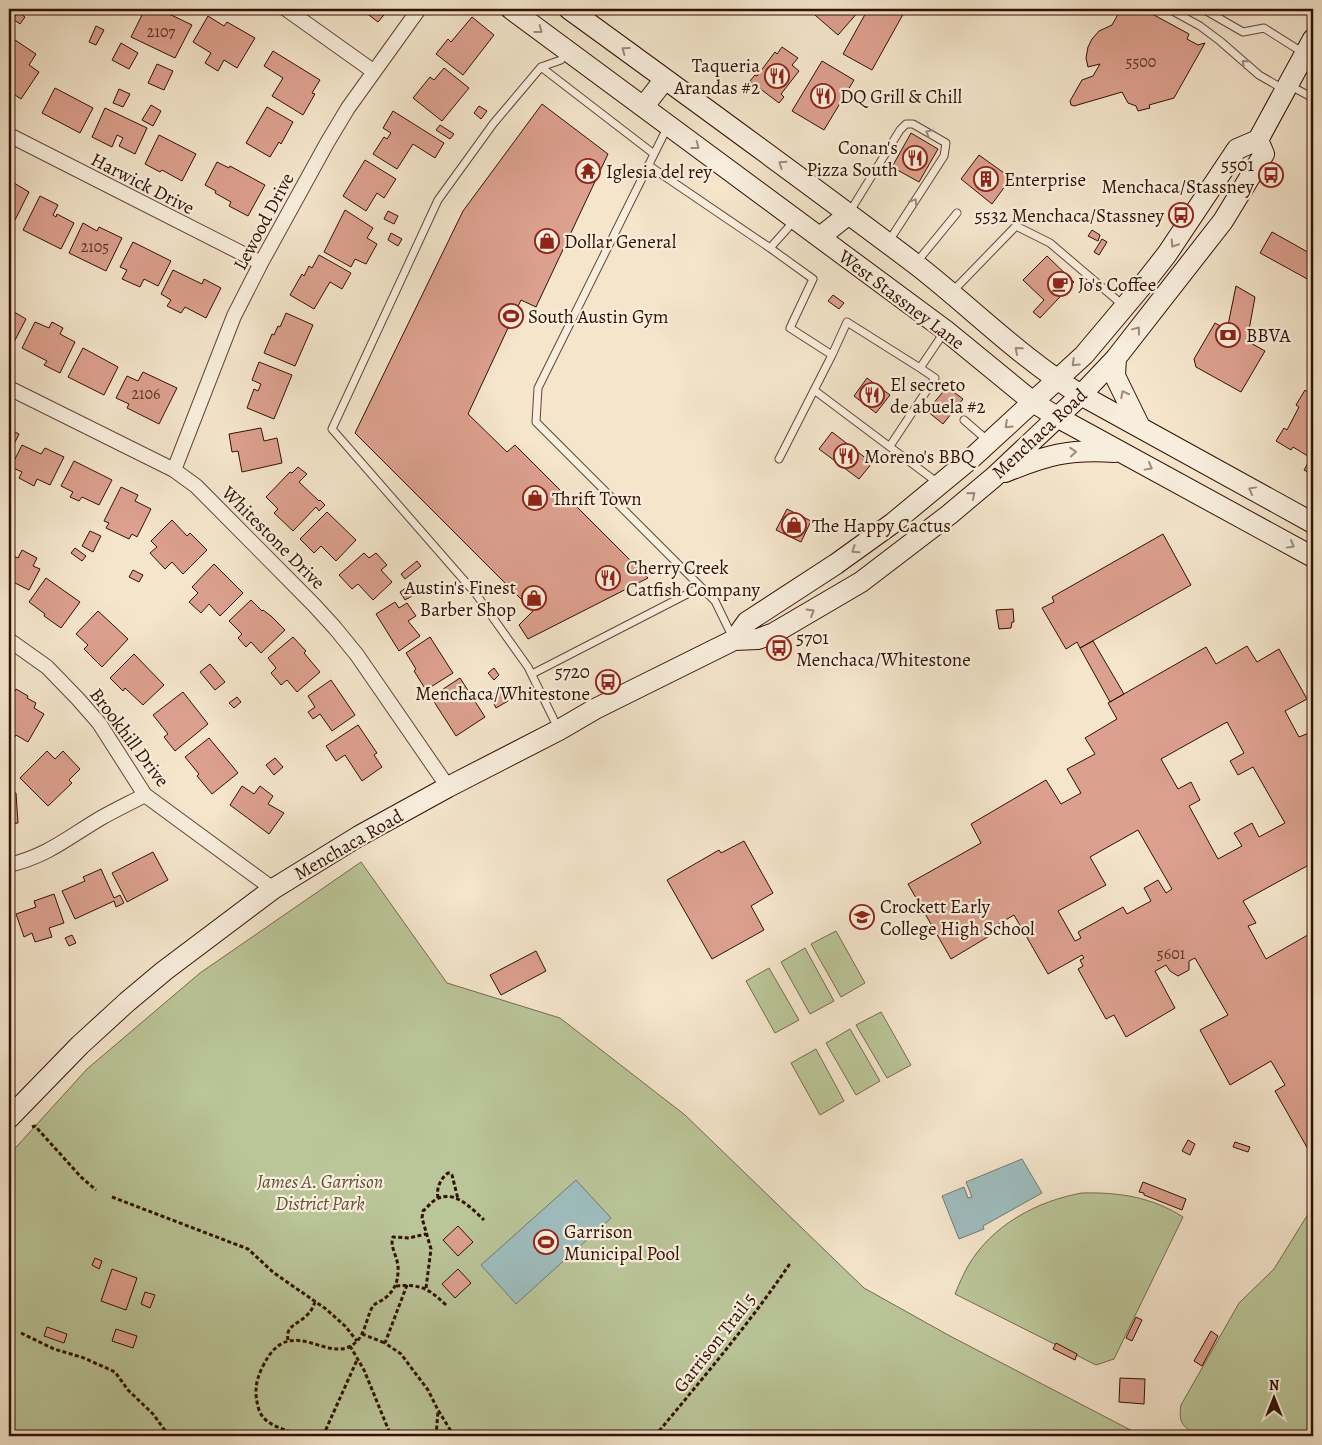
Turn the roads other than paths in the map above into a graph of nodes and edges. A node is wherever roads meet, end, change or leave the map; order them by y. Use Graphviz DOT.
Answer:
graph roads {
  1 [pos="286,9"];
  2 [pos="419,9"];
  3 [pos="511,9"];
  4 [pos="569,9"];
  5 [pos="1168,9"];
  6 [pos="1203,9"];
  7 [pos="1309,46"];
  8 [pos="567,51"];
  9 [pos="541,67"];
  10 [pos="373,71"];
  11 [pos="665,79"];
  12 [pos="1287,87"];
  13 [pos="1313,98"];
  14 [pos="644,106"];
  15 [pos="668,125"];
  16 [pos="9,135"];
  17 [pos="1258,140"];
  18 [pos="654,154"];
  19 [pos="648,165"];
  20 [pos="957,213"];
  21 [pos="849,214"];
  22 [pos="795,219"];
  23 [pos="820,237"];
  24 [pos="887,243"];
  25 [pos="770,248"];
  26 [pos="261,263"];
  27 [pos="915,264"];
  28 [pos="952,292"];
  29 [pos="1125,306"];
  30 [pos="945,330"];
  31 [pos="832,354"];
  32 [pos="1116,358"];
  33 [pos="920,368"];
  34 [pos="1056,380"];
  35 [pos="9,388"];
  36 [pos="814,390"];
  37 [pos="1081,395"];
  38 [pos="1033,402"];
  39 [pos="1057,417"];
  40 [pos="964,420"];
  41 [pos="1140,427"];
  42 [pos="990,442"];
  43 [pos="890,446"];
  44 [pos="1122,452"];
  45 [pos="779,459"];
  46 [pos="174,470"];
  47 [pos="994,477"];
  48 [pos="941,485"];
  49 [pos="1313,524"];
  50 [pos="1313,556"];
  51 [pos="701,587"];
  52 [pos="9,640"];
  53 [pos="734,640"];
  54 [pos="532,674"];
  55 [pos="559,730"];
  56 [pos="448,787"];
  57 [pos="145,795"];
  58 [pos="9,865"];
  59 [pos="273,889"];
  60 [pos="9,1118"];
  1 -- 10 [label="street"];
  2 -- 10 [label="street, Lewood Drive"];
  3 -- 8 [label="main road, West Stassney Lane, one-way"];
  11 -- 4 [label="main road, West Stassney Lane, one-way"];
  12 -- 5 [label="lane, one-way"];
  6 -- 7 [label="lane"];
  7 -- 12 [label="main road"];
  8 -- 9 [label="lane"];
  8 -- 14 [label="main road, West Stassney Lane"];
  9 -- 18 [label="lane"];
  9 -- 54 [label="lane"];
  10 -- 26 [label="street, Lewood Drive"];
  11 -- 14 [label="main road"];
  21 -- 11 [label="main road, West Stassney Lane, one-way"];
  12 -- 13 [label="lane"];
  12 -- 17 [label="main road"];
  14 -- 15 [label="main road, West Stassney Lane"];
  15 -- 18 [label="lane"];
  15 -- 22 [label="main road, West Stassney Lane, one-way"];
  16 -- 26 [label="street, Harwick Drive"];
  17 -- 29 [label="main road, Menchaca Road, one-way"];
  32 -- 17 [label="main road, Menchaca Road, one-way"];
  18 -- 19 [label="lane"];
  19 -- 25 [label="lane"];
  19 -- 51 [label="lane"];
  20 -- 27 [label="lane"];
  21 -- 23 [label="main road"];
  21 -- 24 [label="main road, West Stassney Lane"];
  24 -- 21 [label="lane, one-way"];
  22 -- 23 [label="main road, West Stassney Lane"];
  22 -- 25 [label="lane"];
  23 -- 30 [label="main road, West Stassney Lane"];
  24 -- 27 [label="main road, West Stassney Lane"];
  25 -- 31 [label="lane"];
  26 -- 46 [label="street, Lewood Drive"];
  27 -- 28 [label="main road, West Stassney Lane"];
  28 -- 29 [label="lane"];
  34 -- 28 [label="main road, West Stassney Lane, one-way"];
  29 -- 34 [label="main road, Menchaca Road, one-way"];
  30 -- 33 [label="lane"];
  30 -- 38 [label="main road, West Stassney Lane"];
  31 -- 33 [label="lane"];
  31 -- 36 [label="lane"];
  32 -- 37 [label="main road, Menchaca Road"];
  41 -- 32 [label="main road, one-way"];
  33 -- 43 [label="lane"];
  34 -- 37 [label="main road, West Stassney Lane"];
  34 -- 38 [label="main road, Menchaca Road"];
  35 -- 46 [label="street, Whitestone Drive"];
  36 -- 43 [label="lane"];
  36 -- 45 [label="lane"];
  37 -- 39 [label="main road, Menchaca Road"];
  37 -- 41 [label="main road, West Stassney Lane"];
  38 -- 39 [label="main road, West Stassney Lane"];
  38 -- 42 [label="main road, Menchaca Road, one-way"];
  39 -- 44 [label="main road, West Stassney Lane"];
  39 -- 47 [label="main road, Menchaca Road"];
  40 -- 42 [label="lane"];
  49 -- 41 [label="main road, West Stassney Lane, one-way"];
  42 -- 48 [label="main road, Menchaca Road"];
  43 -- 48 [label="lane"];
  47 -- 44 [label="main road, one-way"];
  44 -- 50 [label="main road, West Stassney Lane, one-way"];
  46 -- 56 [label="street, Whitestone Drive"];
  53 -- 47 [label="main road, Menchaca Road, one-way"];
  48 -- 53 [label="main road, Menchaca Road, one-way"];
  51 -- 53 [label="lane"];
  51 -- 54 [label="lane"];
  52 -- 57 [label="street, Brookhill Drive"];
  53 -- 55 [label="main road, Menchaca Road"];
  54 -- 55 [label="lane"];
  55 -- 56 [label="main road, Menchaca Road"];
  56 -- 59 [label="main road, Menchaca Road"];
  57 -- 58 [label="street"];
  57 -- 59 [label="street, Brookhill Drive"];
  59 -- 60 [label="main road, Menchaca Road"];
}
